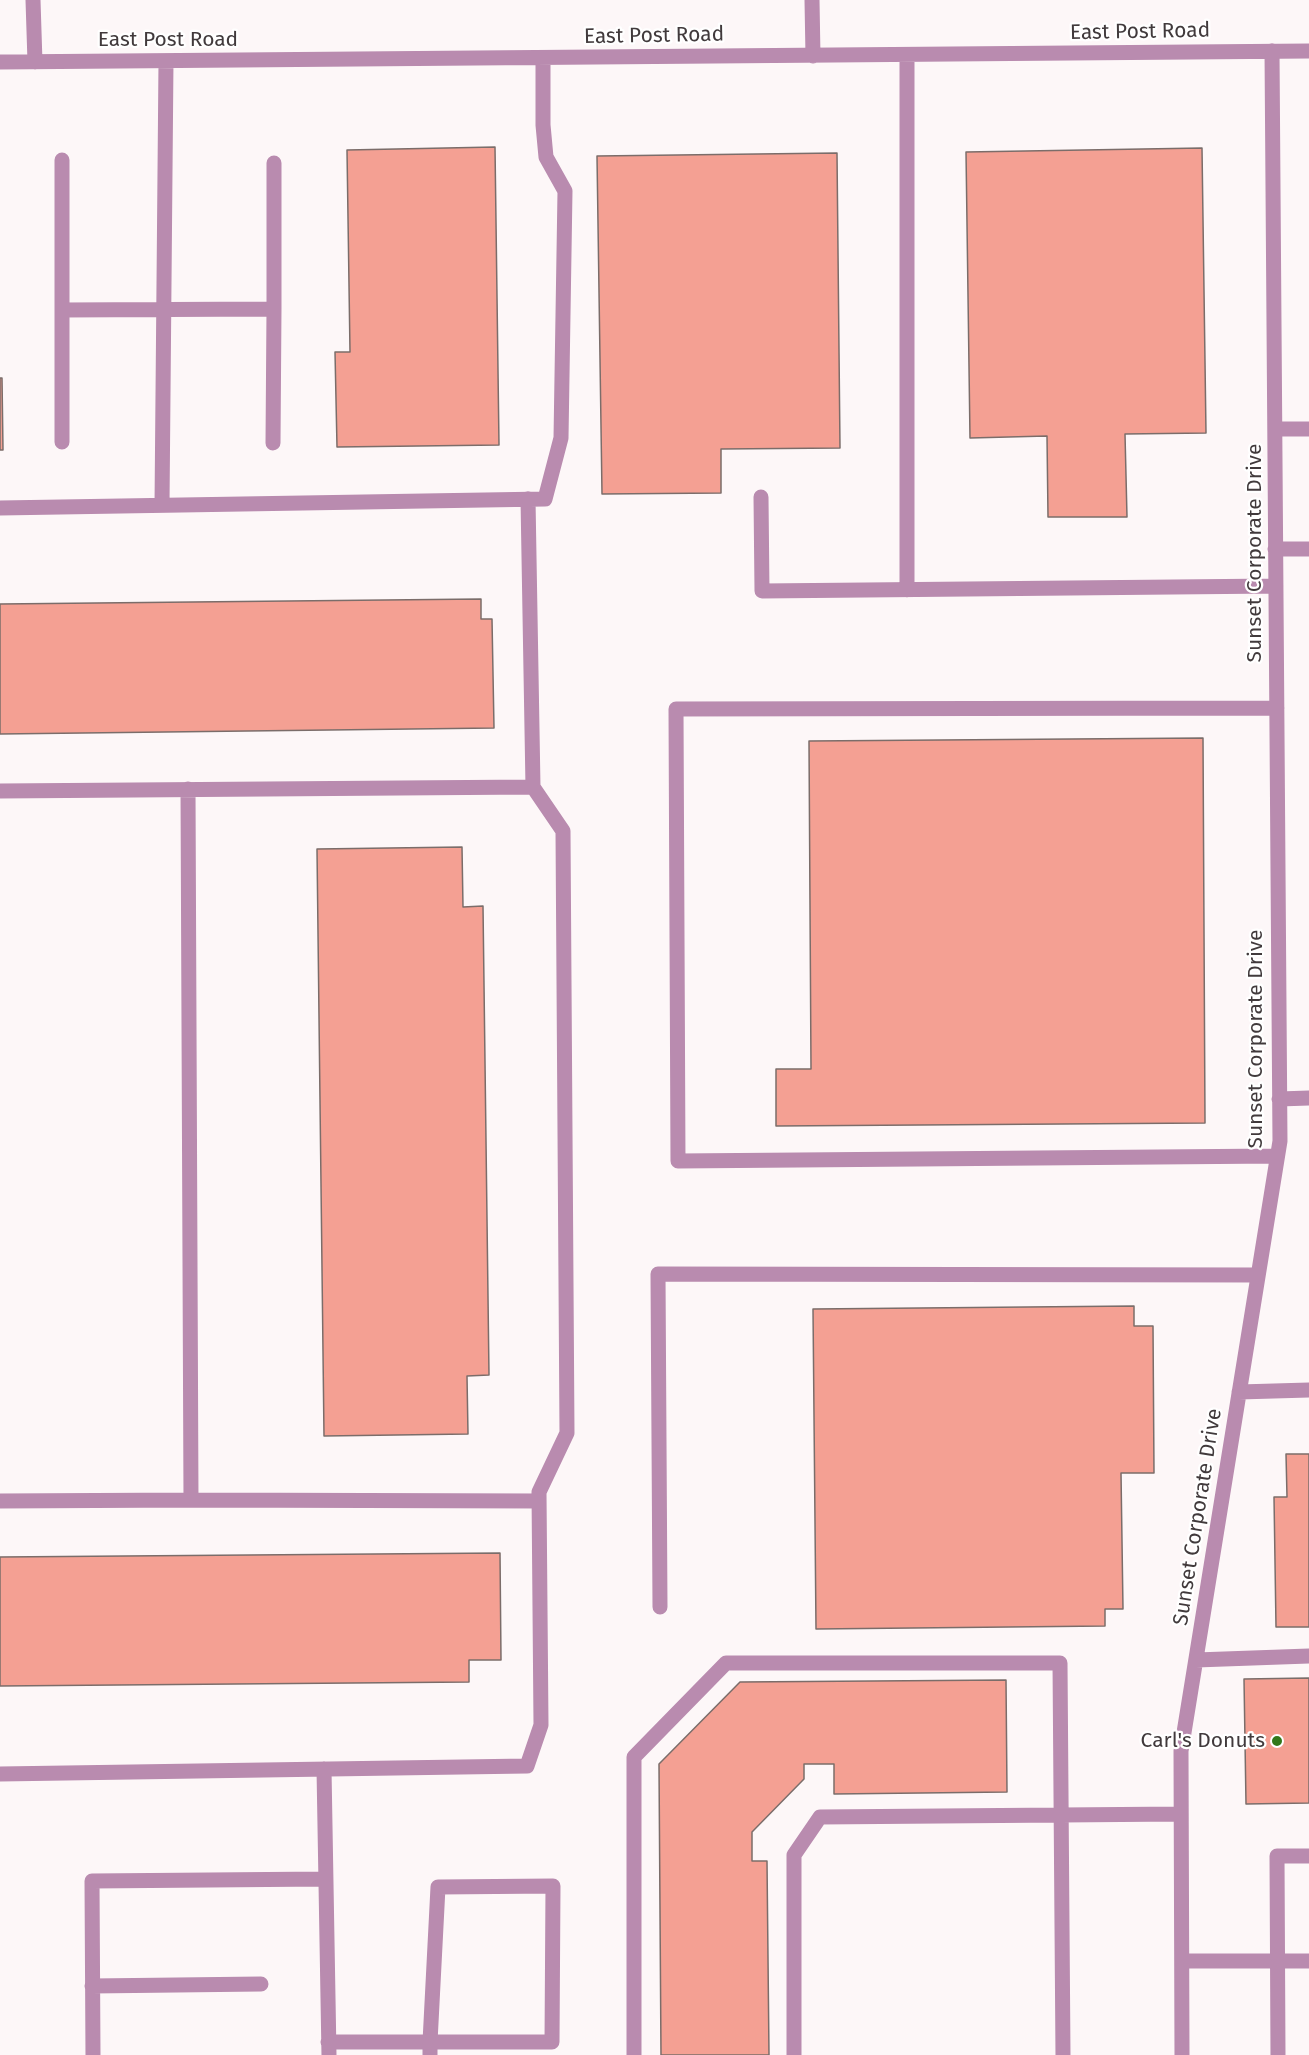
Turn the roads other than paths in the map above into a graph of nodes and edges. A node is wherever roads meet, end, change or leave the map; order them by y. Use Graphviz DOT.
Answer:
graph roads {
  1 [pos="33,0"];
  2 [pos="812,0"];
  3 [pos="1272,51"];
  4 [pos="1309,51"];
  5 [pos="907,55"];
  6 [pos="813,56"];
  7 [pos="543,58"];
  8 [pos="166,61"];
  9 [pos="0,62"];
  10 [pos="35,62"];
  11 [pos="62,160"];
  12 [pos="274,163"];
  13 [pos="274,309"];
  14 [pos="62,310"];
  15 [pos="164,310"];
  16 [pos="1275,429"];
  17 [pos="1309,429"];
  18 [pos="62,442"];
  19 [pos="273,442"];
  20 [pos="761,497"];
  21 [pos="528,499"];
  22 [pos="162,505"];
  23 [pos="0,508"];
  24 [pos="1275,549"];
  25 [pos="1309,549"];
  26 [pos="1276,586"];
  27 [pos="907,590"];
  28 [pos="1277,708"];
  29 [pos="533,787"];
  30 [pos="188,789"];
  31 [pos="0,791"];
  32 [pos="1309,1098"];
  33 [pos="1279,1099"];
  34 [pos="1277,1156"];
  35 [pos="1258,1275"];
  36 [pos="1309,1390"];
  37 [pos="1239,1392"];
  38 [pos="191,1500"];
  39 [pos="0,1501"];
  40 [pos="539,1501"];
  41 [pos="660,1607"];
  42 [pos="1309,1656"];
  43 [pos="1196,1660"];
  44 [pos="324,1769"];
  45 [pos="0,1774"];
  46 [pos="1181,1814"];
  47 [pos="1062,1815"];
  48 [pos="1309,1856"];
  49 [pos="325,1879"];
  50 [pos="1309,1960"];
  51 [pos="1182,1961"];
  52 [pos="1278,1961"];
  53 [pos="261,1984"];
  54 [pos="92,1986"];
  55 [pos="329,2048"];
  56 [pos="430,2048"];
  57 [pos="93,2055"];
  58 [pos="634,2055"];
  59 [pos="794,2055"];
  60 [pos="1063,2055"];
  61 [pos="1182,2055"];
  62 [pos="1278,2055"];
  1 -- 10 [label="street"];
  2 -- 6 [label="street"];
  3 -- 4 [label="street, East Post Road"];
  3 -- 5 [label="street, East Post Road"];
  3 -- 16 [label="street, Sunset Corporate Drive"];
  5 -- 6 [label="street, East Post Road"];
  5 -- 27 [label="street"];
  6 -- 7 [label="street, East Post Road"];
  7 -- 8 [label="street, East Post Road"];
  7 -- 21 [label="street"];
  8 -- 10 [label="street, East Post Road"];
  8 -- 15 [label="street"];
  9 -- 10 [label="street, East Post Road"];
  11 -- 14 [label="street"];
  12 -- 13 [label="street"];
  13 -- 15 [label="street"];
  13 -- 19 [label="street"];
  14 -- 15 [label="street"];
  14 -- 18 [label="street"];
  15 -- 22 [label="street"];
  16 -- 17 [label="street"];
  16 -- 24 [label="street, Sunset Corporate Drive"];
  20 -- 27 [label="street"];
  21 -- 22 [label="street"];
  21 -- 29 [label="street"];
  22 -- 23 [label="street"];
  24 -- 25 [label="street"];
  24 -- 26 [label="street, Sunset Corporate Drive"];
  26 -- 27 [label="street"];
  26 -- 28 [label="street, Sunset Corporate Drive"];
  28 -- 33 [label="street, Sunset Corporate Drive"];
  28 -- 34 [label="street"];
  29 -- 30 [label="street"];
  29 -- 40 [label="street"];
  30 -- 31 [label="street"];
  30 -- 38 [label="street"];
  32 -- 33 [label="street"];
  33 -- 34 [label="street, Sunset Corporate Drive"];
  34 -- 35 [label="street, Sunset Corporate Drive"];
  35 -- 37 [label="street, Sunset Corporate Drive"];
  35 -- 41 [label="street"];
  36 -- 37 [label="street"];
  37 -- 43 [label="street, Sunset Corporate Drive"];
  38 -- 39 [label="street"];
  38 -- 40 [label="street"];
  40 -- 44 [label="street"];
  42 -- 43 [label="street"];
  43 -- 46 [label="street, Sunset Corporate Drive"];
  44 -- 45 [label="street"];
  44 -- 49 [label="street"];
  46 -- 47 [label="street"];
  46 -- 51 [label="street, Sunset Corporate Drive"];
  47 -- 58 [label="street"];
  47 -- 59 [label="street"];
  47 -- 60 [label="street"];
  48 -- 52 [label="street"];
  49 -- 54 [label="street"];
  49 -- 55 [label="street"];
  50 -- 52 [label="street"];
  51 -- 52 [label="street"];
  51 -- 61 [label="street, Sunset Corporate Drive"];
  52 -- 62 [label="street"];
  53 -- 54 [label="street"];
  54 -- 57 [label="street"];
  55 -- 56 [label="street"];
  56 -- 56 [label="street"];
}
